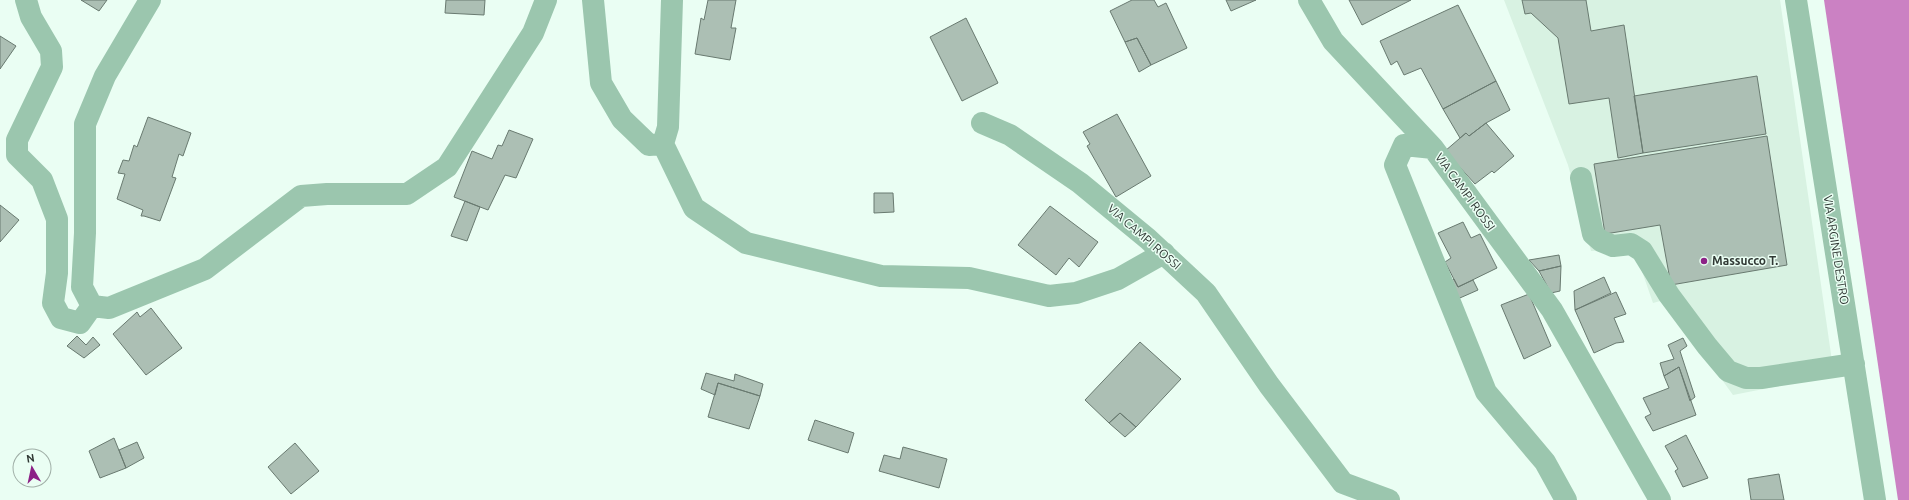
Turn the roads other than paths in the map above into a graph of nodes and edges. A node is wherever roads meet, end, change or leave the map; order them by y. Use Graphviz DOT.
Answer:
graph roads {
  1 [pos="26,0"];
  2 [pos="150,0"];
  3 [pos="546,0"];
  4 [pos="593,0"];
  5 [pos="672,0"];
  6 [pos="1309,0"];
  7 [pos="1796,0"];
  8 [pos="982,123"];
  9 [pos="663,144"];
  10 [pos="1433,148"];
  11 [pos="1581,178"];
  12 [pos="1164,254"];
  13 [pos="92,306"];
  14 [pos="1854,364"];
  15 [pos="1389,500"];
  16 [pos="1566,500"];
  17 [pos="1660,500"];
  18 [pos="1875,500"];
  1 -- 13 [label="street"];
  2 -- 13 [label="street"];
  3 -- 13 [label="street"];
  4 -- 9 [label="street"];
  5 -- 9 [label="street"];
  6 -- 10 [label="street"];
  7 -- 14 [label="street, VIA ARGINE DESTRO"];
  8 -- 12 [label="street, VIA CAMPI ROSSI"];
  9 -- 12 [label="street"];
  10 -- 16 [label="street, VIA CAMPI ROSSI"];
  10 -- 17 [label="street, VIA CAMPI ROSSI"];
  11 -- 14 [label="street"];
  12 -- 15 [label="street, VIA CAMPI ROSSI"];
  14 -- 18 [label="street, VIA ARGINE DESTRO"];
}
